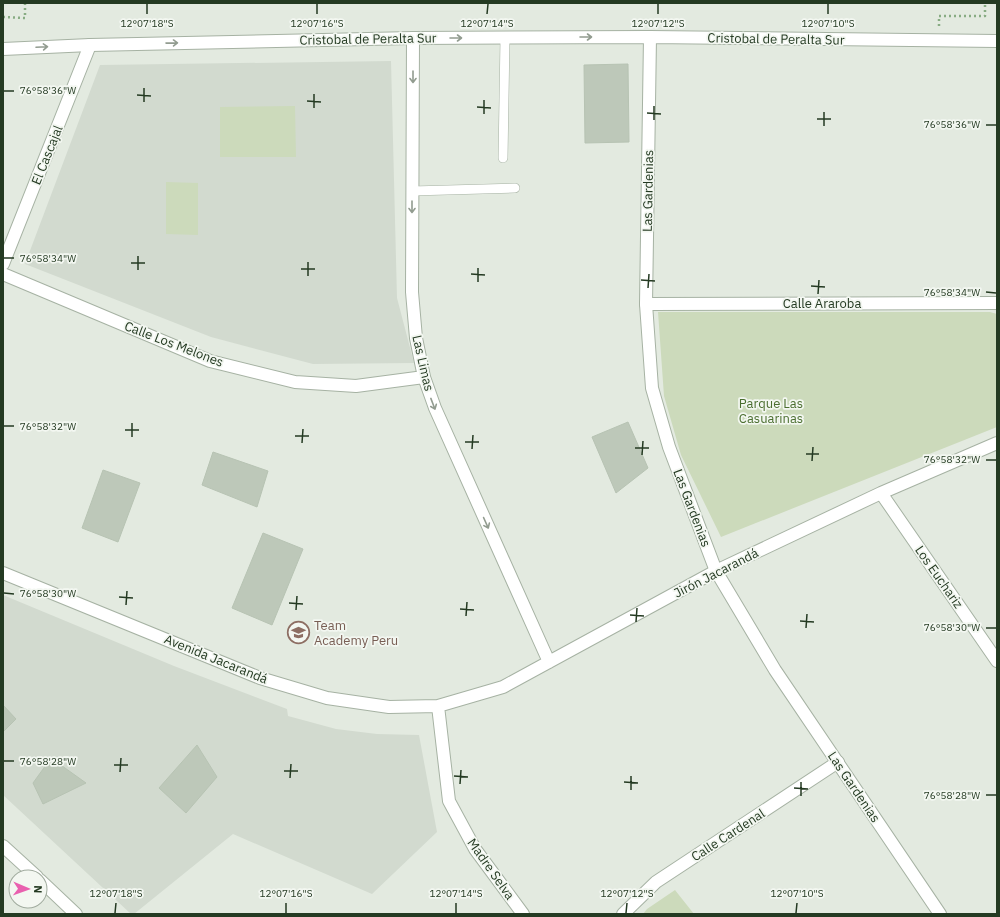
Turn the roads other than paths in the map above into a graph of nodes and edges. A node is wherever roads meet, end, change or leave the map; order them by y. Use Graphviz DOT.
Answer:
graph roads {
  1 [pos="650,37"];
  2 [pos="413,38"];
  3 [pos="505,38"];
  4 [pos="997,41"];
  5 [pos="90,45"];
  6 [pos="3,49"];
  7 [pos="503,158"];
  8 [pos="514,188"];
  9 [pos="412,191"];
  10 [pos="3,264"];
  11 [pos="3,274"];
  12 [pos="997,303"];
  13 [pos="646,304"];
  14 [pos="424,377"];
  15 [pos="997,443"];
  16 [pos="881,493"];
  17 [pos="716,571"];
  18 [pos="3,572"];
  19 [pos="997,661"];
  20 [pos="548,662"];
  21 [pos="438,706"];
  22 [pos="838,762"];
  23 [pos="3,846"];
  24 [pos="28,869"];
  25 [pos="48,888"];
  26 [pos="76,914"];
  27 [pos="523,914"];
  28 [pos="623,914"];
  29 [pos="940,914"];
  3 -- 1 [label="street, Cristobal de Peralta Sur, one-way"];
  1 -- 4 [label="street, Cristobal de Peralta Sur"];
  1 -- 13 [label="street, Las Gardenias"];
  2 -- 3 [label="street, Cristobal de Peralta Sur, one-way"];
  5 -- 2 [label="street, Cristobal de Peralta Sur, one-way"];
  2 -- 9 [label="street, Las Limas, one-way"];
  3 -- 7 [label="lane"];
  6 -- 5 [label="street, Cristobal de Peralta Sur, one-way"];
  5 -- 10 [label="street, El Cascajal"];
  8 -- 9 [label="lane"];
  9 -- 14 [label="street, Las Limas, one-way"];
  11 -- 14 [label="street, Calle Los Melones"];
  12 -- 13 [label="street, Calle Araroba"];
  13 -- 17 [label="street, Las Gardenias"];
  14 -- 20 [label="street, Las Limas, one-way"];
  15 -- 16 [label="street, Jirón Jacarandá"];
  16 -- 17 [label="street, Jirón Jacarandá"];
  16 -- 19 [label="street, Los Euchariz"];
  17 -- 20 [label="street, Jirón Jacarandá"];
  17 -- 22 [label="street, Las Gardenias"];
  18 -- 21 [label="street, Avenida Jacarandá"];
  20 -- 21 [label="street, Jirón Jacarandá"];
  21 -- 27 [label="street, Madre Selva"];
  22 -- 28 [label="street, Calle Cardenal"];
  22 -- 29 [label="street, Las Gardenias"];
  23 -- 24 [label="street"];
  25 -- 26 [label="street"];
}
